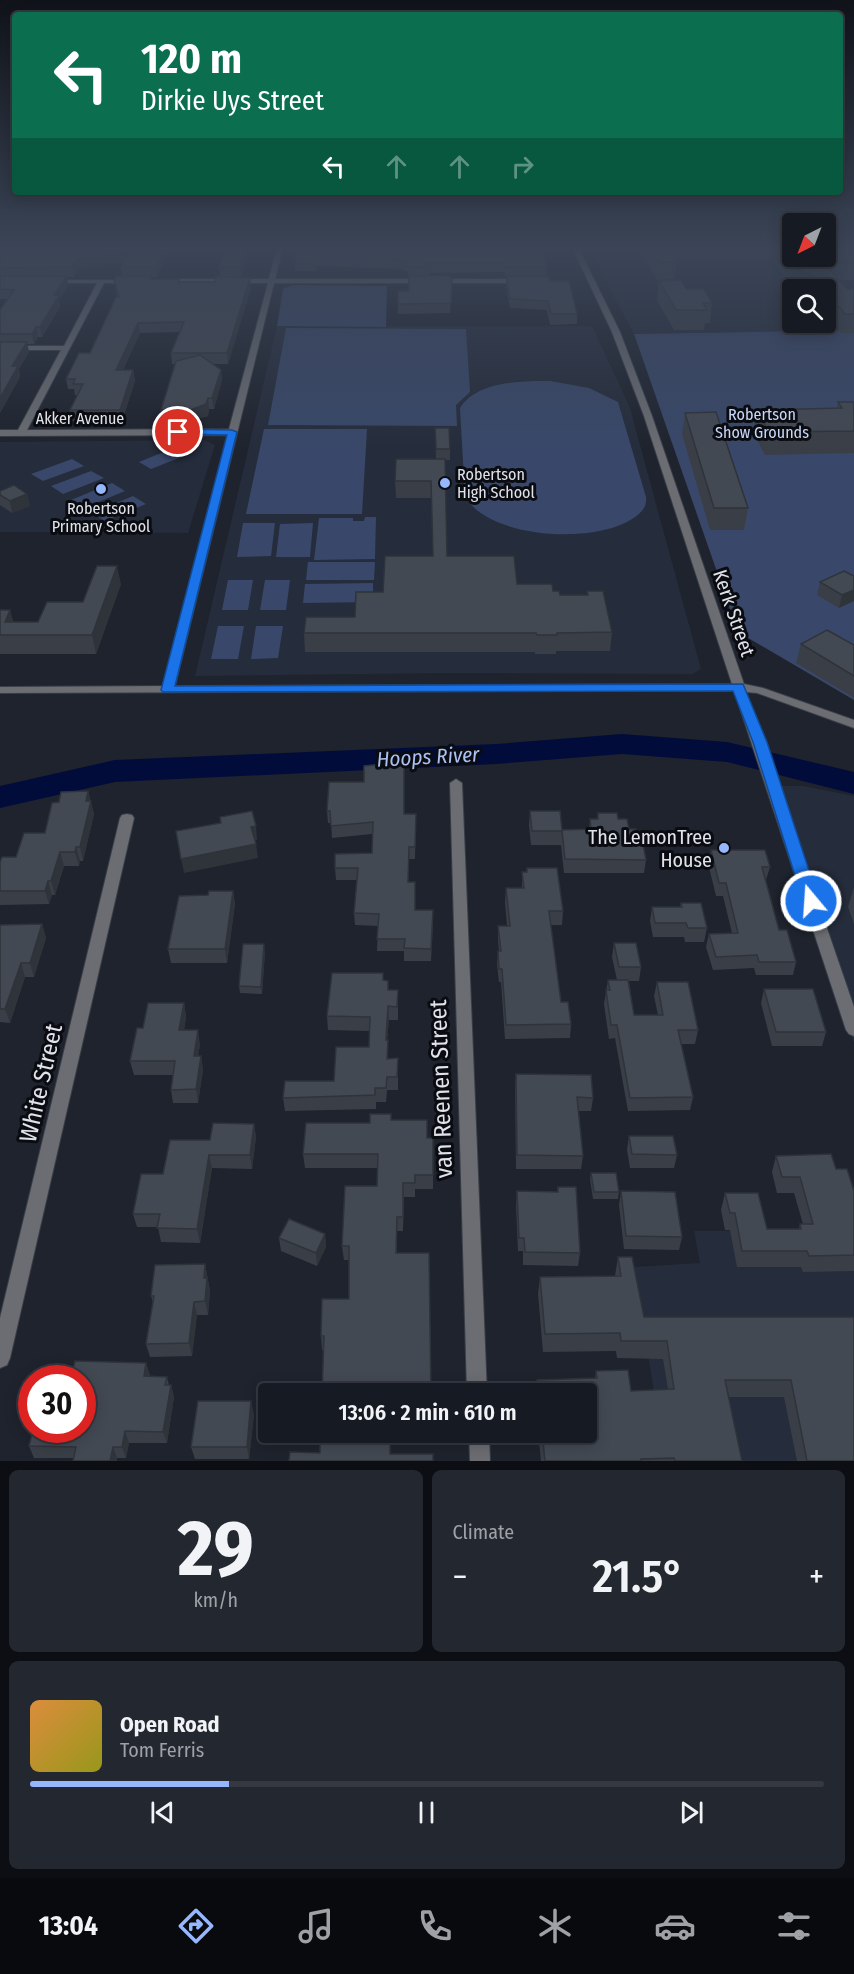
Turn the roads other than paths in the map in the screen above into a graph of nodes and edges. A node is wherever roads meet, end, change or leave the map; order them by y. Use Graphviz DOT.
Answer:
graph roads {
  1 [pos="84,315"];
  2 [pos="264,315"];
  3 [pos="608,315"];
  4 [pos="0,348"];
  5 [pos="66,348"];
  6 [pos="232,432"];
  7 [pos="0,433"];
  8 [pos="21,433"];
  9 [pos="738,687"];
  10 [pos="0,690"];
  11 [pos="168,690"];
  12 [pos="854,724"];
  13 [pos="456,783"];
  14 [pos="127,818"];
  15 [pos="854,1030"];
  16 [pos="0,1358"];
  17 [pos="477,1383"];
  18 [pos="479,1443"];
  19 [pos="480,1461"];
  1 -- 5 [label="street"];
  2 -- 6 [label="street"];
  3 -- 9 [label="street, Kerk Street"];
  4 -- 5 [label="street"];
  5 -- 8 [label="street"];
  6 -- 8 [label="street, Akker Avenue"];
  6 -- 11 [label="street"];
  7 -- 8 [label="street, Akker Avenue"];
  9 -- 11 [label="street"];
  9 -- 12 [label="street"];
  9 -- 15 [label="street, Kerk Street"];
  10 -- 11 [label="street"];
  13 -- 17 [label="street, van Reenen Street"];
  14 -- 16 [label="street, White Street"];
  18 -- 19 [label="street"];
}
